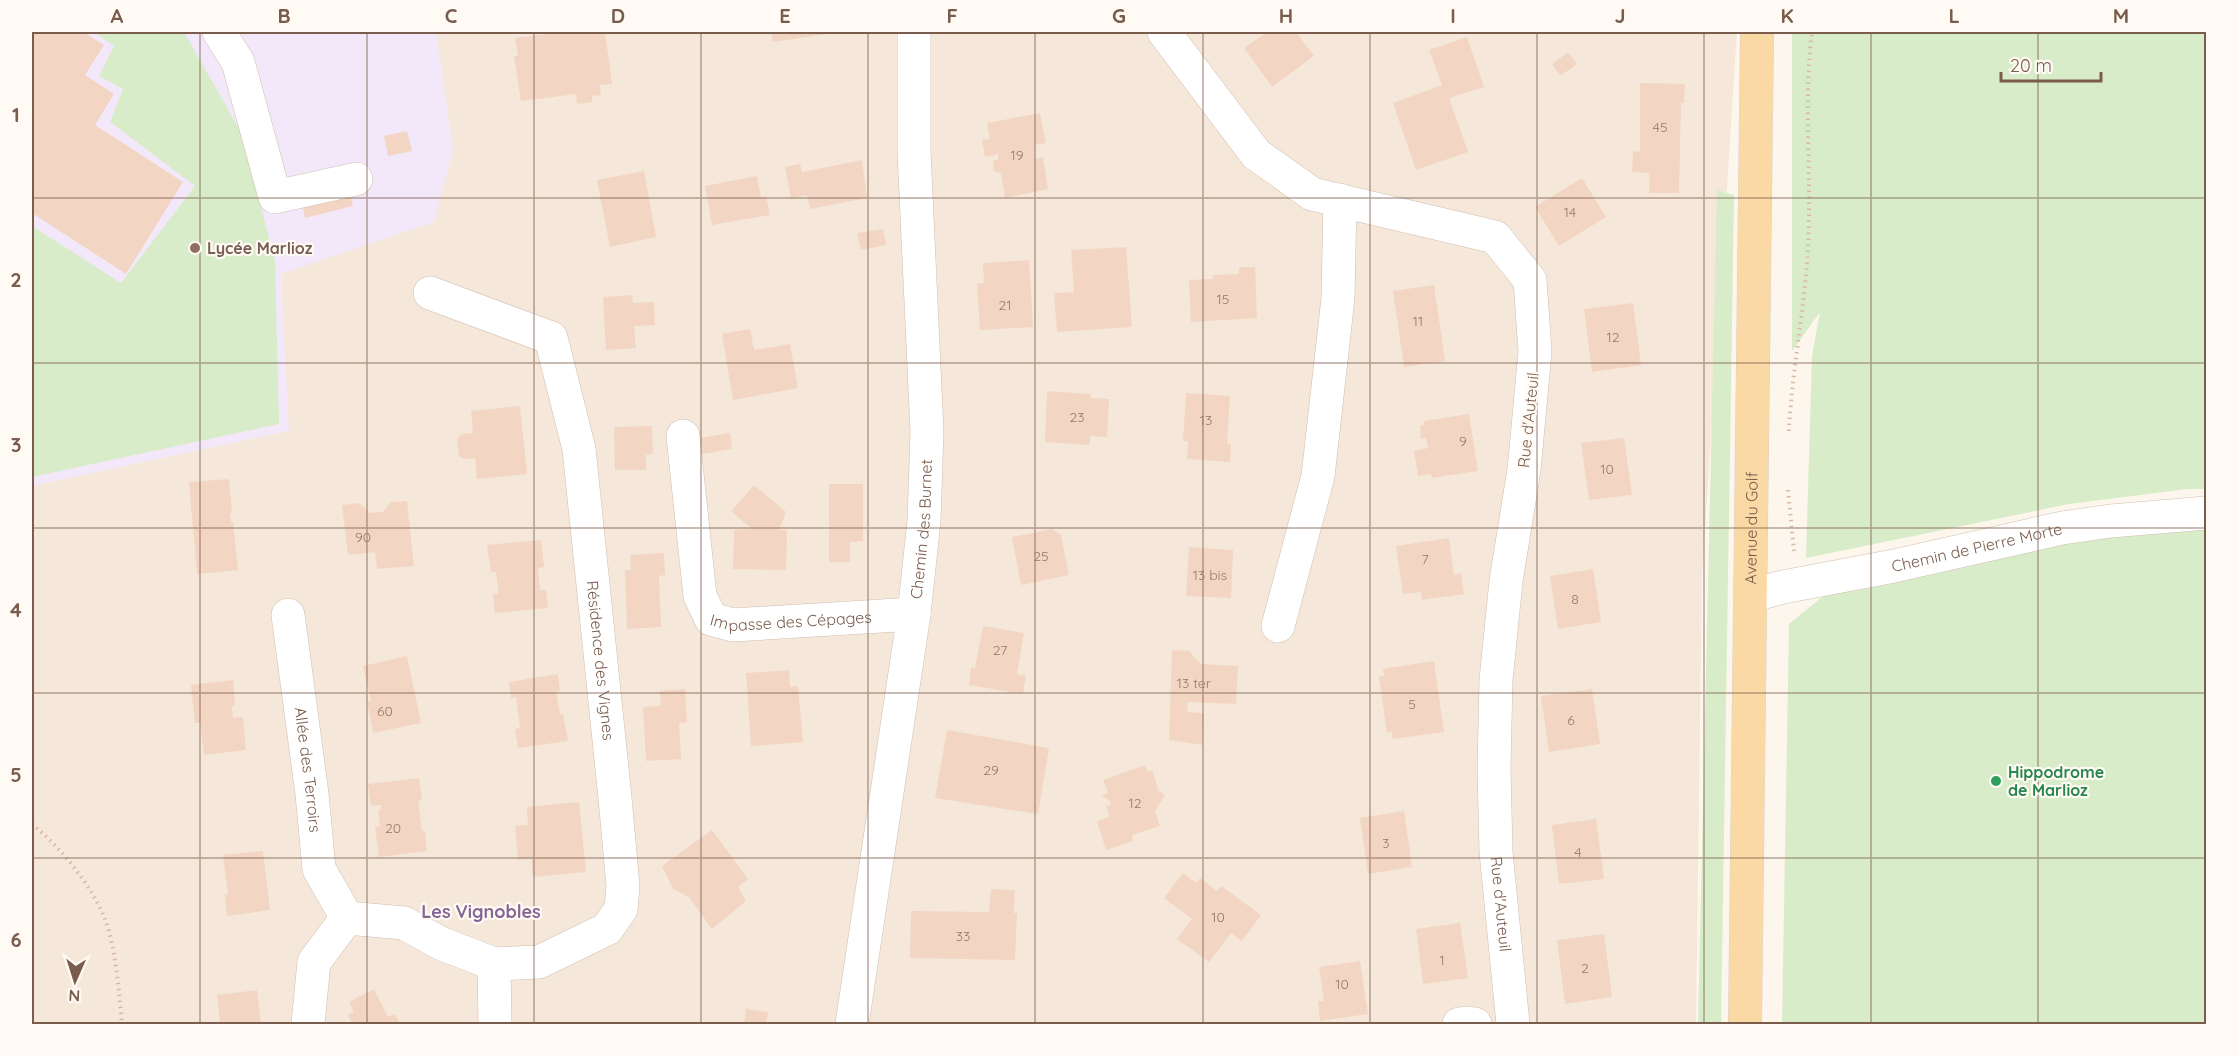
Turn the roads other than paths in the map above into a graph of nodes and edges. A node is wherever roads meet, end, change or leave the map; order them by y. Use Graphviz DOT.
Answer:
graph roads {
  1 [pos="219,32"];
  2 [pos="914,32"];
  3 [pos="1164,32"];
  4 [pos="1756,32"];
  5 [pos="356,179"];
  6 [pos="1340,200"];
  7 [pos="430,293"];
  8 [pos="683,436"];
  9 [pos="2206,513"];
  10 [pos="1750,596"];
  11 [pos="914,614"];
  12 [pos="288,615"];
  13 [pos="1278,626"];
  14 [pos="348,918"];
  15 [pos="494,964"];
  16 [pos="308,1024"];
  17 [pos="495,1024"];
  18 [pos="852,1024"];
  19 [pos="1460,1024"];
  20 [pos="1475,1024"];
  21 [pos="1513,1024"];
  22 [pos="1745,1024"];
  1 -- 5 [label="street"];
  2 -- 11 [label="street, Chemin des Burnet"];
  3 -- 6 [label="street, Rue d'Auteuil"];
  4 -- 10 [label="main road, Avenue du Golf"];
  6 -- 13 [label="street"];
  6 -- 21 [label="street, Rue d'Auteuil"];
  7 -- 15 [label="street, Résidence des Vignes"];
  8 -- 11 [label="street, Impasse des Cépages"];
  9 -- 10 [label="street, Chemin de Pierre Morte"];
  10 -- 22 [label="main road, Avenue du Golf"];
  11 -- 18 [label="street, Chemin des Burnet"];
  12 -- 14 [label="street, Allée des Terroirs"];
  14 -- 15 [label="street"];
  14 -- 16 [label="street"];
  15 -- 17 [label="street"];
  19 -- 20 [label="street"];
}
